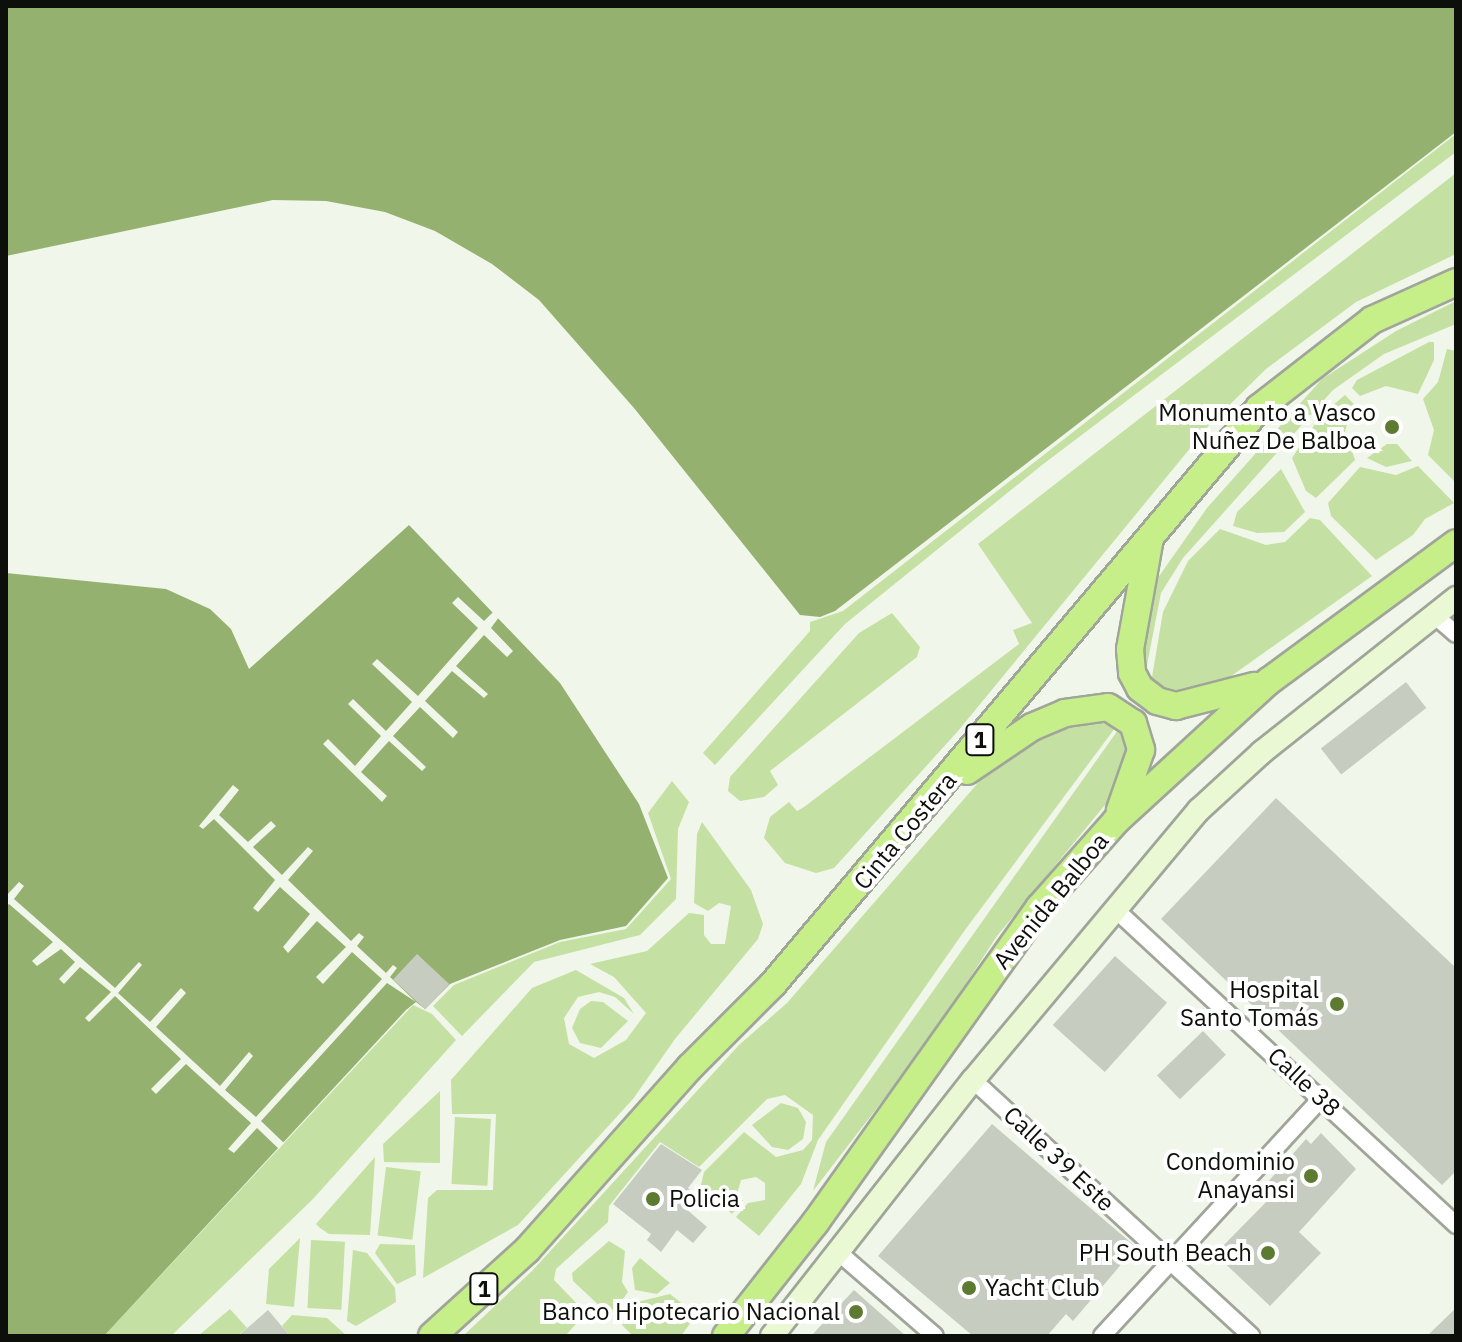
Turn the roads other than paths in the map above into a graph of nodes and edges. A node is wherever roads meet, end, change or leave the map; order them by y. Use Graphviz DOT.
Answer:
graph roads {
  1 [pos="1456,282"];
  2 [pos="1152,530"];
  3 [pos="1456,543"];
  4 [pos="1456,598"];
  5 [pos="1433,614"];
  6 [pos="1456,634"];
  7 [pos="1269,681"];
  8 [pos="933,797"];
  9 [pos="1116,821"];
  10 [pos="1115,909"];
  11 [pos="973,1080"];
  12 [pos="1322,1098"];
  13 [pos="1456,1225"];
  14 [pos="838,1252"];
  15 [pos="1171,1262"];
  16 [pos="733,1329"];
  17 [pos="432,1336"];
  18 [pos="772,1336"];
  19 [pos="935,1336"];
  20 [pos="1102,1336"];
  21 [pos="1251,1336"];
  1 -- 2 [label="highway, Cinta Costera / 1"];
  2 -- 7 [label="highway"];
  2 -- 8 [label="highway, Cinta Costera / 1"];
  3 -- 7 [label="highway, Avenida Balboa"];
  4 -- 5 [label="main road"];
  5 -- 6 [label="street"];
  5 -- 10 [label="main road"];
  7 -- 9 [label="highway, Avenida Balboa"];
  8 -- 9 [label="highway"];
  8 -- 17 [label="highway, Cinta Costera / 1"];
  9 -- 16 [label="highway, Avenida Balboa"];
  10 -- 11 [label="main road"];
  10 -- 12 [label="street, Calle 38"];
  11 -- 14 [label="main road"];
  11 -- 15 [label="street, Calle 39 Este"];
  12 -- 13 [label="street, Calle 38"];
  12 -- 15 [label="street"];
  14 -- 18 [label="main road"];
  14 -- 19 [label="street"];
  15 -- 20 [label="street"];
  15 -- 21 [label="street, Calle 39 Este"];
}
